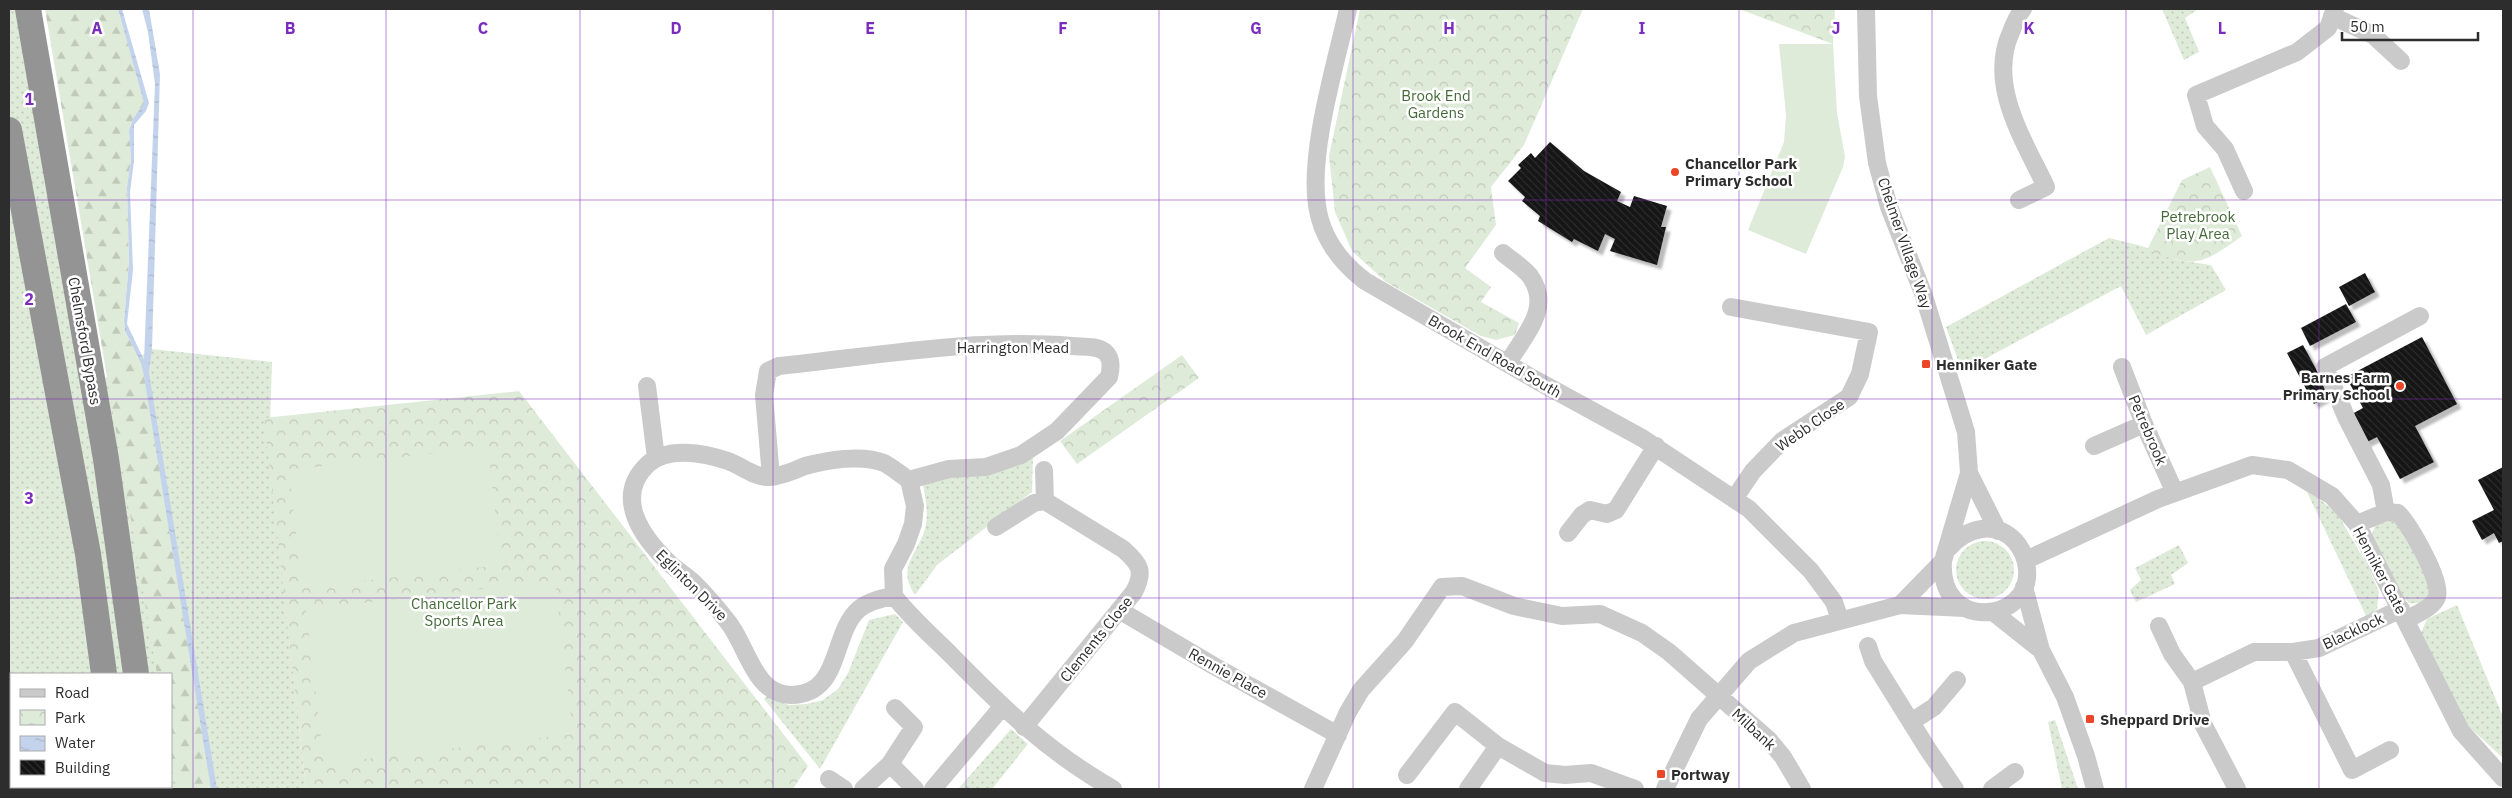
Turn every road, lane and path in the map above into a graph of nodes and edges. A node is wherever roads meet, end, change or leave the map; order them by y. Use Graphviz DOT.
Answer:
graph roads {
  1 [pos="28,9"];
  2 [pos="1348,9"];
  3 [pos="1866,9"];
  4 [pos="2024,9"];
  5 [pos="2333,13"];
  6 [pos="2401,61"];
  7 [pos="9,130"];
  8 [pos="2244,191"];
  9 [pos="2019,200"];
  10 [pos="1502,253"];
  11 [pos="1731,307"];
  12 [pos="2420,316"];
  13 [pos="1508,363"];
  14 [pos="2122,367"];
  15 [pos="647,386"];
  16 [pos="2144,424"];
  17 [pos="1656,446"];
  18 [pos="2094,446"];
  19 [pos="656,458"];
  20 [pos="1044,470"];
  21 [pos="1969,472"];
  22 [pos="771,477"];
  23 [pos="909,480"];
  24 [pos="2175,493"];
  25 [pos="1734,499"];
  26 [pos="1045,501"];
  27 [pos="2386,512"];
  28 [pos="2357,524"];
  29 [pos="996,527"];
  30 [pos="1998,530"];
  31 [pos="1568,533"];
  32 [pos="1946,554"];
  33 [pos="2026,560"];
  34 [pos="2024,587"];
  35 [pos="894,596"];
  36 [pos="1900,606"];
  37 [pos="1965,608"];
  38 [pos="1120,610"];
  39 [pos="1993,612"];
  40 [pos="2403,615"];
  41 [pos="1840,620"];
  42 [pos="2159,626"];
  43 [pos="1868,646"];
  44 [pos="2041,650"];
  45 [pos="2293,652"];
  46 [pos="104,673"];
  47 [pos="136,673"];
  48 [pos="1957,680"];
  49 [pos="2192,682"];
  50 [pos="1719,695"];
  51 [pos="1002,707"];
  52 [pos="895,708"];
  53 [pos="1911,722"];
  54 [pos="1024,727"];
  55 [pos="1338,735"];
  56 [pos="1498,746"];
  57 [pos="2390,750"];
  58 [pos="890,764"];
  59 [pos="2015,772"];
  60 [pos="1407,774"];
  61 [pos="828,779"];
  62 [pos="2503,779"];
  63 [pos="844,789"];
  64 [pos="863,789"];
  65 [pos="915,789"];
  66 [pos="933,789"];
  67 [pos="1113,789"];
  68 [pos="1313,789"];
  69 [pos="1468,789"];
  70 [pos="1635,789"];
  71 [pos="1665,789"];
  72 [pos="1802,789"];
  73 [pos="1955,789"];
  74 [pos="1992,789"];
  75 [pos="2095,789"];
  76 [pos="2236,789"];
  77 [pos="2494,789"];
  1 -- 47 [label="highway, Chelmsford Bypass"];
  2 -- 13 [label="street, Brook End Road South"];
  3 -- 21 [label="street, Chelmer Village Way"];
  4 -- 9 [label="street"];
  5 -- 6 [label="street"];
  5 -- 8 [label="street"];
  7 -- 46 [label="highway"];
  10 -- 13 [label="street"];
  11 -- 25 [label="street, Webb Close"];
  12 -- 27 [label="street"];
  13 -- 17 [label="street, Brook End Road South"];
  14 -- 16 [label="street, Petrebrook"];
  15 -- 19 [label="street"];
  16 -- 18 [label="street"];
  16 -- 24 [label="street, Petrebrook"];
  17 -- 25 [label="street, Brook End Road South"];
  17 -- 31 [label="street"];
  19 -- 22 [label="street"];
  19 -- 35 [label="street, Eglinton Drive"];
  20 -- 26 [label="street"];
  21 -- 30 [label="street, Chelmer Village Way"];
  21 -- 32 [label="street, Chelmer Village Way"];
  22 -- 23 [label="street"];
  22 -- 23 [label="street, Harrington Mead"];
  23 -- 35 [label="street"];
  24 -- 28 [label="street, Henniker Gate"];
  24 -- 33 [label="street, Henniker Gate"];
  25 -- 41 [label="street, Brook End Road South"];
  26 -- 29 [label="street"];
  26 -- 38 [label="street, Clements Close"];
  27 -- 28 [label="street"];
  27 -- 40 [label="street, Blacklock"];
  28 -- 40 [label="street, Henniker Gate"];
  30 -- 32 [label="street"];
  30 -- 33 [label="street, Chelmer Village Way"];
  32 -- 36 [label="street"];
  32 -- 37 [label="street, Chelmer Village Way"];
  33 -- 34 [label="street"];
  34 -- 39 [label="street"];
  34 -- 44 [label="street"];
  35 -- 51 [label="street"];
  36 -- 37 [label="street"];
  36 -- 41 [label="street"];
  37 -- 39 [label="street"];
  38 -- 54 [label="street, Clements Close"];
  38 -- 55 [label="street, Rennie Place"];
  39 -- 44 [label="street"];
  40 -- 45 [label="street, Blacklock"];
  40 -- 62 [label="street, Henniker Gate"];
  41 -- 50 [label="street"];
  42 -- 49 [label="street"];
  43 -- 53 [label="street"];
  44 -- 75 [label="street"];
  45 -- 49 [label="street, Blacklock"];
  45 -- 57 [label="street"];
  48 -- 53 [label="street"];
  49 -- 76 [label="street"];
  50 -- 55 [label="street, Milbank"];
  50 -- 71 [label="street"];
  50 -- 72 [label="street, Milbank"];
  51 -- 54 [label="street"];
  51 -- 66 [label="street"];
  52 -- 58 [label="street"];
  53 -- 73 [label="street"];
  54 -- 67 [label="street"];
  55 -- 68 [label="street"];
  56 -- 60 [label="street"];
  56 -- 69 [label="street"];
  56 -- 70 [label="street"];
  58 -- 64 [label="street"];
  58 -- 65 [label="street"];
  59 -- 74 [label="street"];
  61 -- 63 [label="street"];
  62 -- 77 [label="street"];
}
